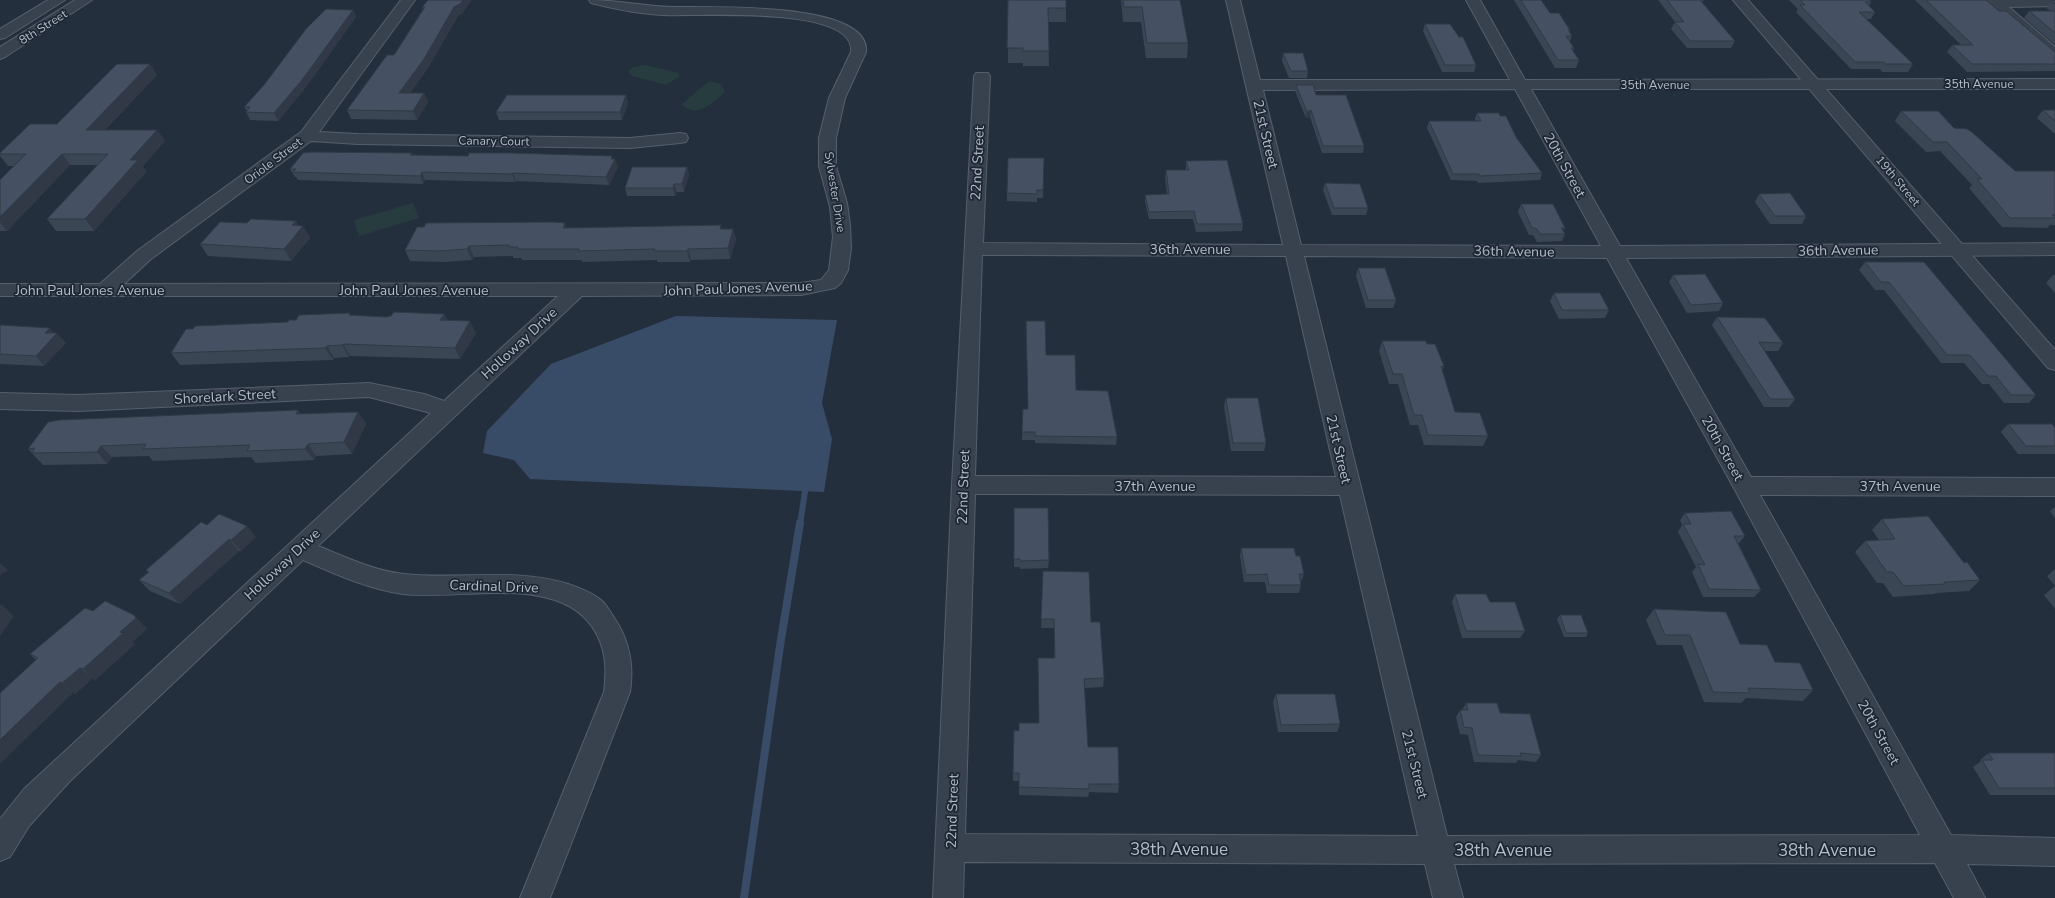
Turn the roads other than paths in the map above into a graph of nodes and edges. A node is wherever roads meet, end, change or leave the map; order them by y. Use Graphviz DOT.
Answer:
graph roads {
  1 [pos="58,0"];
  2 [pos="85,0"];
  3 [pos="408,0"];
  4 [pos="596,0"];
  5 [pos="1233,0"];
  6 [pos="1473,0"];
  7 [pos="1740,0"];
  8 [pos="1993,1"];
  9 [pos="2055,2"];
  10 [pos="0,35"];
  11 [pos="0,54"];
  12 [pos="2055,55"];
  13 [pos="982,76"];
  14 [pos="1815,84"];
  15 [pos="2055,84"];
  16 [pos="1254,85"];
  17 [pos="1521,86"];
  18 [pos="307,136"];
  19 [pos="680,138"];
  20 [pos="973,249"];
  21 [pos="1294,249"];
  22 [pos="1956,249"];
  23 [pos="2055,249"];
  24 [pos="1614,252"];
  25 [pos="828,284"];
  26 [pos="0,290"];
  27 [pos="105,290"];
  28 [pos="576,290"];
  29 [pos="2055,363"];
  30 [pos="0,401"];
  31 [pos="447,410"];
  32 [pos="963,485"];
  33 [pos="1348,486"];
  34 [pos="1744,486"];
  35 [pos="2055,487"];
  36 [pos="299,548"];
  37 [pos="0,847"];
  38 [pos="951,848"];
  39 [pos="1436,850"];
  40 [pos="1944,850"];
  41 [pos="2055,852"];
  42 [pos="535,898"];
  43 [pos="948,898"];
  44 [pos="1448,898"];
  45 [pos="1970,898"];
  1 -- 10 [label="street, 8th Street"];
  2 -- 11 [label="street, 8th Street"];
  3 -- 18 [label="street, Oriole Street"];
  4 -- 25 [label="street, Sylvester Drive"];
  5 -- 16 [label="street, 21st Street"];
  6 -- 17 [label="street, 20th Street"];
  7 -- 14 [label="street, 19th Street"];
  8 -- 9 [label="street"];
  8 -- 12 [label="street"];
  13 -- 20 [label="street, 22nd Street"];
  14 -- 15 [label="street, 35th Avenue"];
  14 -- 17 [label="street, 35th Avenue"];
  14 -- 22 [label="street, 19th Street"];
  16 -- 17 [label="street, 35th Avenue"];
  16 -- 21 [label="street, 21st Street"];
  17 -- 24 [label="street, 20th Street"];
  18 -- 19 [label="street, Canary Court"];
  18 -- 27 [label="street, Oriole Street"];
  20 -- 21 [label="street, 36th Avenue"];
  20 -- 32 [label="street, 22nd Street"];
  21 -- 24 [label="street, 36th Avenue"];
  21 -- 33 [label="street, 21st Street"];
  22 -- 23 [label="street, 36th Avenue"];
  22 -- 24 [label="street, 36th Avenue"];
  22 -- 29 [label="street, 19th Street"];
  24 -- 34 [label="street, 20th Street"];
  25 -- 28 [label="street, John Paul Jones Avenue"];
  26 -- 27 [label="street, John Paul Jones Avenue"];
  27 -- 28 [label="street, John Paul Jones Avenue"];
  28 -- 31 [label="street, Holloway Drive"];
  30 -- 31 [label="street, Shorelark Street"];
  31 -- 36 [label="street, Holloway Drive"];
  32 -- 33 [label="street, 37th Avenue"];
  32 -- 38 [label="street, 22nd Street"];
  33 -- 39 [label="street, 21st Street"];
  34 -- 35 [label="street, 37th Avenue"];
  34 -- 40 [label="street, 20th Street"];
  36 -- 37 [label="street, Holloway Drive"];
  36 -- 42 [label="street, Cardinal Drive"];
  38 -- 39 [label="street, 38th Avenue"];
  38 -- 43 [label="street, 22nd Street"];
  39 -- 40 [label="street, 38th Avenue"];
  39 -- 44 [label="street, 21st Street"];
  40 -- 41 [label="street, 38th Avenue"];
  40 -- 45 [label="street, 20th Street"];
}
